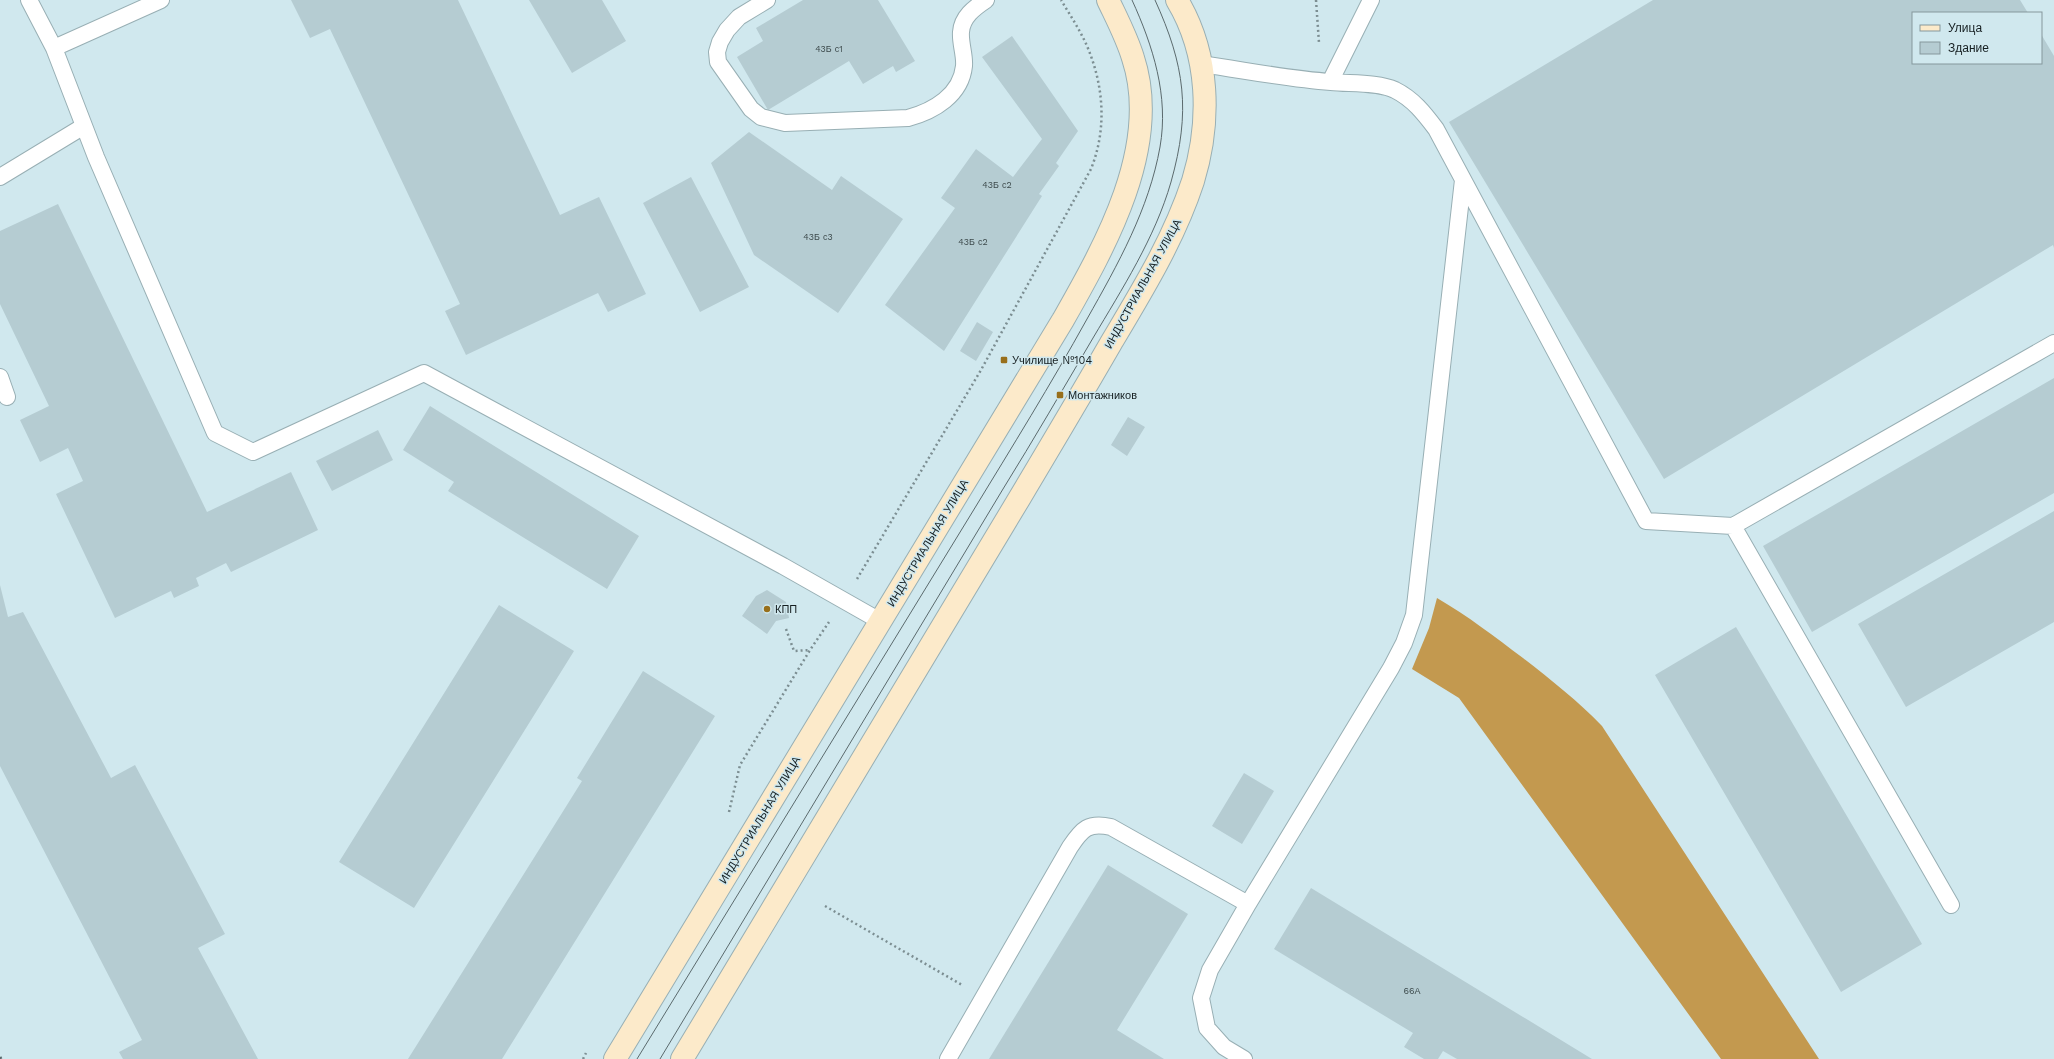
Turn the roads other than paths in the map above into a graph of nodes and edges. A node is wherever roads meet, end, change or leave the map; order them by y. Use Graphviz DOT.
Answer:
graph roads {
  1 [pos="30,0"];
  2 [pos="162,0"];
  3 [pos="766,0"];
  4 [pos="986,0"];
  5 [pos="1108,0"];
  6 [pos="1177,0"];
  7 [pos="1371,0"];
  8 [pos="54,48"];
  9 [pos="1200,64"];
  10 [pos="1330,82"];
  11 [pos="84,126"];
  12 [pos="0,177"];
  13 [pos="1463,180"];
  14 [pos="2054,342"];
  15 [pos="0,376"];
  16 [pos="7,397"];
  17 [pos="1733,526"];
  18 [pos="880,621"];
  19 [pos="1248,904"];
  20 [pos="1952,905"];
  21 [pos="615,1059"];
  22 [pos="682,1059"];
  23 [pos="948,1059"];
  24 [pos="1244,1059"];
  1 -- 8 [label="lane"];
  2 -- 8 [label="lane"];
  3 -- 4 [label="lane"];
  5 -- 18 [label="main road, ИНДУСТРИАЛЬНАЯ УЛИЦА"];
  6 -- 9 [label="main road, ИНДУСТРИАЛЬНАЯ УЛИЦА"];
  7 -- 10 [label="lane"];
  8 -- 11 [label="lane"];
  9 -- 10 [label="lane"];
  9 -- 22 [label="main road, ИНДУСТРИАЛЬНАЯ УЛИЦА"];
  10 -- 13 [label="lane"];
  11 -- 12 [label="lane"];
  11 -- 18 [label="lane"];
  13 -- 17 [label="lane"];
  13 -- 19 [label="lane"];
  14 -- 17 [label="lane"];
  15 -- 16 [label="lane"];
  17 -- 20 [label="lane"];
  18 -- 21 [label="main road, ИНДУСТРИАЛЬНАЯ УЛИЦА"];
  19 -- 23 [label="lane"];
  19 -- 24 [label="lane"];
}
